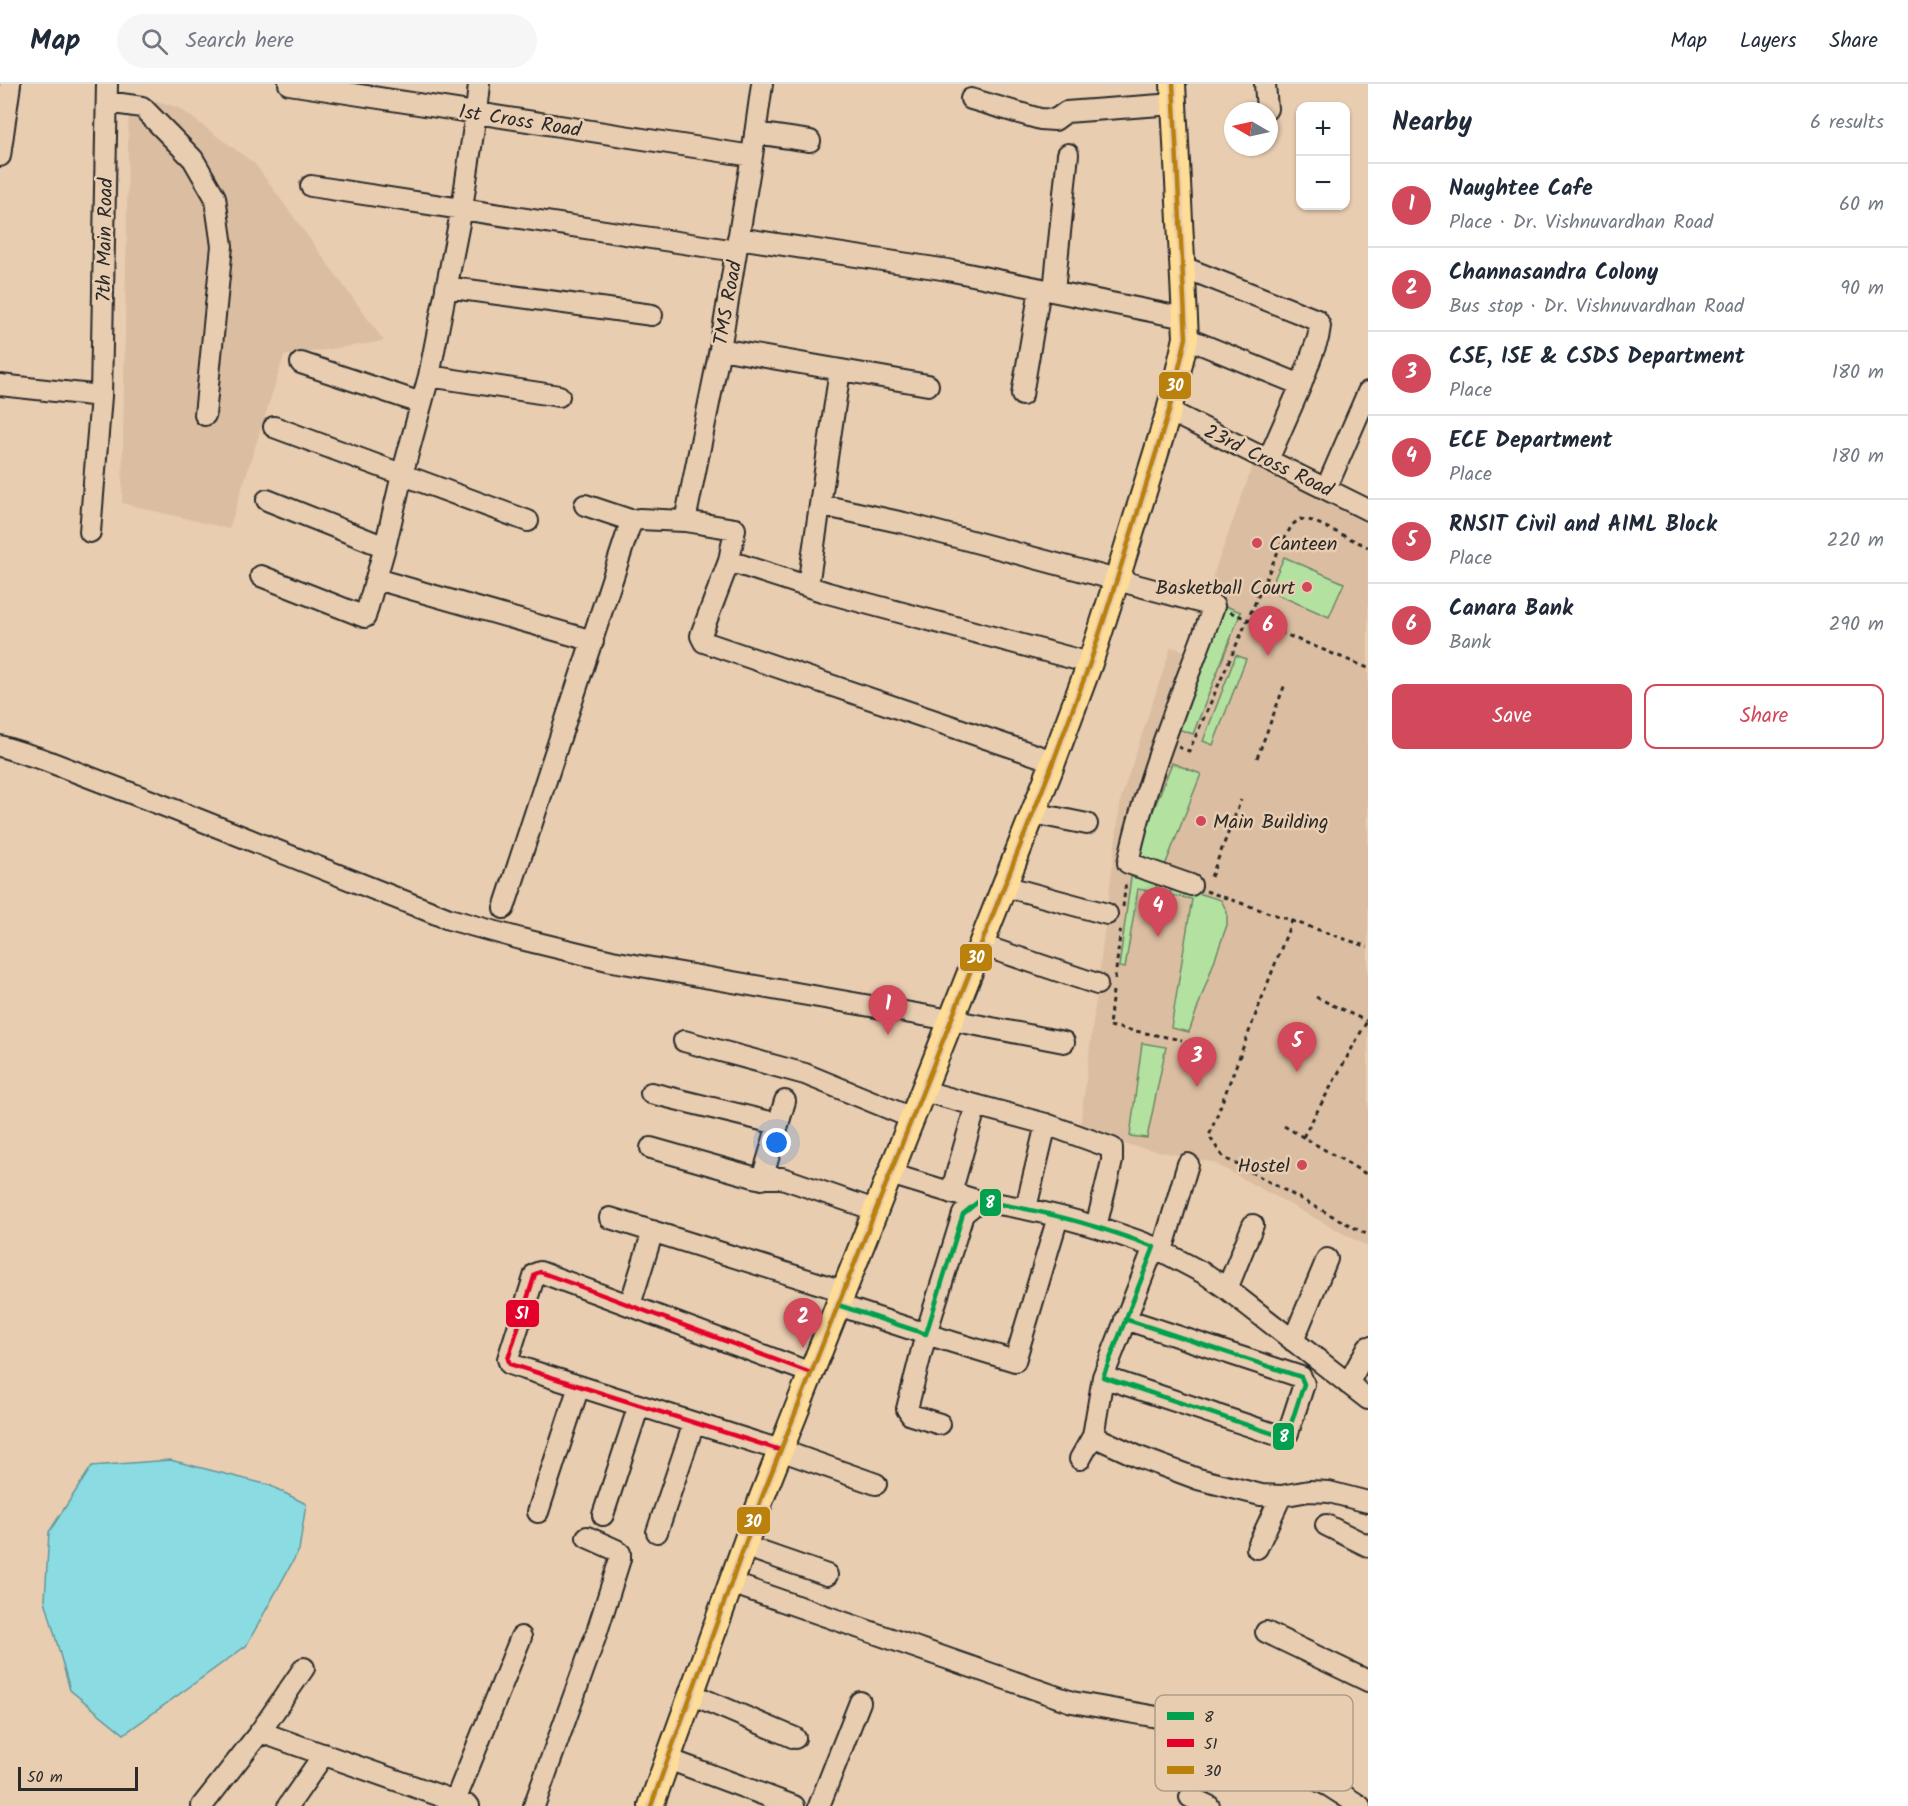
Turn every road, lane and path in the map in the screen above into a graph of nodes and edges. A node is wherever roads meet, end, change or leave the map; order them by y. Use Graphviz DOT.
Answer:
graph roads {
  1 [pos="9,84"];
  2 [pos="289,84"];
  3 [pos="479,84"];
  4 [pos="762,84"];
  5 [pos="1265,84"];
  6 [pos="107,93"];
  7 [pos="1173,94"];
  8 [pos="971,99"];
  9 [pos="1266,102"];
  10 [pos="476,113"];
  11 [pos="755,133"];
  12 [pos="810,141"];
  13 [pos="1068,154"];
  14 [pos="0,156"];
  15 [pos="752,156"];
  16 [pos="312,186"];
  17 [pos="462,208"];
  18 [pos="737,244"];
  19 [pos="1183,267"];
  20 [pos="446,287"];
  21 [pos="1047,290"];
  22 [pos="652,315"];
  23 [pos="1185,328"];
  24 [pos="720,349"];
  25 [pos="301,363"];
  26 [pos="840,370"];
  27 [pos="429,376"];
  28 [pos="928,385"];
  29 [pos="1301,385"];
  30 [pos="0,386"];
  31 [pos="1368,392"];
  32 [pos="1022,395"];
  33 [pos="101,396"];
  34 [pos="559,396"];
  35 [pos="421,403"];
  36 [pos="1169,411"];
  37 [pos="205,415"];
  38 [pos="274,427"];
  39 [pos="1268,460"];
  40 [pos="402,475"];
  41 [pos="1326,489"];
  42 [pos="267,500"];
  43 [pos="820,505"];
  44 [pos="585,506"];
  45 [pos="1368,509"];
  46 [pos="528,521"];
  47 [pos="685,521"];
  48 [pos="633,522"];
  49 [pos="90,532"];
  50 [pos="385,547"];
  51 [pos="1368,547"];
  52 [pos="729,561"];
  53 [pos="261,576"];
  54 [pos="376,579"];
  55 [pos="1117,579"];
  56 [pos="808,586"];
  57 [pos="1214,606"];
  58 [pos="1248,619"];
  59 [pos="593,641"];
  60 [pos="1090,663"];
  61 [pos="1368,668"];
  62 [pos="1285,684"];
  63 [pos="1164,742"];
  64 [pos="0,746"];
  65 [pos="1257,758"];
  66 [pos="1053,761"];
  67 [pos="1241,800"];
  68 [pos="1033,813"];
  69 [pos="1087,824"];
  70 [pos="1128,863"];
  71 [pos="1211,877"];
  72 [pos="1004,885"];
  73 [pos="1191,885"];
  74 [pos="504,908"];
  75 [pos="1117,915"];
  76 [pos="1292,920"];
  77 [pos="981,945"];
  78 [pos="1368,947"];
  79 [pos="1108,985"];
  80 [pos="1316,997"];
  81 [pos="951,1020"];
  82 [pos="1367,1021"];
  83 [pos="1182,1040"];
  84 [pos="684,1041"];
  85 [pos="1064,1042"];
  86 [pos="923,1091"];
  87 [pos="651,1093"];
  88 [pos="785,1101"];
  89 [pos="976,1105"];
  90 [pos="912,1118"];
  91 [pos="778,1124"];
  92 [pos="1046,1124"];
  93 [pos="1284,1126"];
  94 [pos="1303,1137"];
  95 [pos="651,1148"];
  96 [pos="1188,1164"];
  97 [pos="890,1174"];
  98 [pos="1368,1175"];
  99 [pos="762,1179"];
  100 [pos="951,1193"];
  101 [pos="979,1201"];
  102 [pos="1026,1209"];
  103 [pos="875,1210"];
  104 [pos="1058,1217"];
  105 [pos="610,1218"];
  106 [pos="1253,1225"];
  107 [pos="1096,1227"];
  108 [pos="653,1232"];
  109 [pos="1368,1234"];
  110 [pos="1158,1249"];
  111 [pos="1327,1258"];
  112 [pos="1227,1289"];
  113 [pos="841,1298"];
  114 [pos="630,1305"];
  115 [pos="1125,1319"];
  116 [pos="926,1334"];
  117 [pos="1293,1341"];
  118 [pos="1368,1347"];
  119 [pos="811,1373"];
  120 [pos="1103,1377"];
  121 [pos="1348,1384"];
  122 [pos="579,1386"];
  123 [pos="1368,1399"];
  124 [pos="639,1405"];
  125 [pos="694,1423"];
  126 [pos="940,1424"];
  127 [pos="1093,1436"];
  128 [pos="780,1450"];
  129 [pos="1080,1459"];
  130 [pos="876,1484"];
  131 [pos="1281,1496"];
  132 [pos="1368,1502"];
  133 [pos="538,1512"];
  134 [pos="603,1515"];
  135 [pos="1326,1525"];
  136 [pos="657,1532"];
  137 [pos="587,1537"];
  138 [pos="744,1546"];
  139 [pos="1368,1546"];
  140 [pos="1257,1548"];
  141 [pos="827,1575"];
  142 [pos="731,1584"];
  143 [pos="1266,1632"];
  144 [pos="521,1637"];
  145 [pos="304,1668"];
  146 [pos="1368,1681"];
  147 [pos="692,1694"];
  148 [pos="860,1702"];
  149 [pos="1155,1717"];
  150 [pos="260,1731"];
  151 [pos="795,1738"];
  152 [pos="324,1754"];
  153 [pos="668,1759"];
  154 [pos="1337,1791"];
  155 [pos="1190,1797"];
  156 [pos="459,1804"];
  157 [pos="202,1806"];
  158 [pos="288,1806"];
  159 [pos="534,1806"];
  160 [pos="651,1806"];
  161 [pos="794,1806"];
  162 [pos="819,1806"];
  163 [pos="1209,1806"];
  164 [pos="1360,1806"];
  1 -- 14 [label="street"];
  2 -- 10 [label="street, 1st Cross Road"];
  3 -- 10 [label="street"];
  4 -- 11 [label="street, TMS Road"];
  5 -- 9 [label="street"];
  6 -- 33 [label="street, 7th Main Road"];
  6 -- 37 [label="street"];
  7 -- 8 [label="street"];
  7 -- 19 [label="main road"];
  10 -- 15 [label="street, 1st Cross Road"];
  10 -- 17 [label="street"];
  11 -- 12 [label="street"];
  11 -- 15 [label="street, TMS Road"];
  13 -- 21 [label="street"];
  15 -- 18 [label="street, TMS Road"];
  16 -- 17 [label="street"];
  17 -- 18 [label="street"];
  17 -- 20 [label="street"];
  18 -- 21 [label="street"];
  18 -- 24 [label="street, TMS Road"];
  19 -- 23 [label="main road"];
  19 -- 29 [label="street"];
  20 -- 22 [label="street"];
  20 -- 27 [label="street"];
  21 -- 23 [label="street"];
  21 -- 32 [label="street"];
  23 -- 29 [label="street"];
  23 -- 36 [label="main road"];
  24 -- 26 [label="street"];
  24 -- 47 [label="street, TMS Road"];
  25 -- 35 [label="street"];
  26 -- 28 [label="street"];
  26 -- 43 [label="street"];
  27 -- 34 [label="street"];
  27 -- 35 [label="street"];
  29 -- 39 [label="street"];
  30 -- 33 [label="street"];
  31 -- 41 [label="street"];
  33 -- 49 [label="street, 7th Main Road"];
  35 -- 40 [label="street"];
  36 -- 39 [label="street, 23rd Cross Road"];
  36 -- 55 [label="main road"];
  38 -- 40 [label="street"];
  39 -- 41 [label="street, 23rd Cross Road"];
  40 -- 46 [label="street"];
  40 -- 50 [label="street"];
  41 -- 45 [label="street, 23rd Cross Road"];
  42 -- 50 [label="street"];
  43 -- 55 [label="street"];
  43 -- 56 [label="street"];
  44 -- 48 [label="street"];
  47 -- 48 [label="street"];
  47 -- 52 [label="street"];
  48 -- 59 [label="street"];
  50 -- 54 [label="street"];
  51 -- 58 [label="path"];
  52 -- 56 [label="street"];
  52 -- 66 [label="street"];
  53 -- 54 [label="street"];
  54 -- 59 [label="street"];
  55 -- 57 [label="street"];
  55 -- 60 [label="main road"];
  56 -- 60 [label="street"];
  57 -- 58 [label="path"];
  57 -- 63 [label="street"];
  58 -- 61 [label="path"];
  58 -- 63 [label="path"];
  59 -- 74 [label="street"];
  60 -- 66 [label="main road"];
  62 -- 65 [label="path"];
  63 -- 70 [label="street"];
  64 -- 81 [label="street"];
  66 -- 68 [label="main road"];
  67 -- 71 [label="path"];
  68 -- 69 [label="street"];
  68 -- 72 [label="main road"];
  70 -- 73 [label="street"];
  70 -- 75 [label="path"];
  72 -- 75 [label="street"];
  72 -- 77 [label="main road"];
  73 -- 76 [label="path"];
  75 -- 79 [label="path"];
  76 -- 78 [label="path"];
  76 -- 109 [label="path"];
  77 -- 79 [label="street"];
  77 -- 81 [label="main road"];
  79 -- 83 [label="path"];
  80 -- 82 [label="path"];
  81 -- 85 [label="street"];
  81 -- 86 [label="main road"];
  82 -- 94 [label="path"];
  84 -- 90 [label="street"];
  86 -- 89 [label="street"];
  86 -- 90 [label="main road"];
  87 -- 91 [label="street"];
  88 -- 91 [label="street"];
  89 -- 92 [label="street"];
  89 -- 100 [label="street"];
  90 -- 97 [label="main road"];
  91 -- 99 [label="street"];
  92 -- 102 [label="street"];
  92 -- 107 [label="street"];
  93 -- 94 [label="path"];
  94 -- 98 [label="path"];
  95 -- 99 [label="street"];
  96 -- 110 [label="street"];
  97 -- 100 [label="street"];
  97 -- 103 [label="main road"];
  99 -- 103 [label="street"];
  100 -- 101 [label="street"];
  101 -- 102 [label="street"];
  101 -- 116 [label="street"];
  102 -- 104 [label="street"];
  103 -- 113 [label="main road"];
  104 -- 107 [label="street"];
  104 -- 116 [label="street"];
  105 -- 108 [label="street"];
  106 -- 112 [label="street"];
  107 -- 110 [label="street"];
  108 -- 113 [label="street"];
  108 -- 114 [label="street"];
  110 -- 112 [label="street"];
  110 -- 115 [label="street"];
  111 -- 117 [label="street"];
  112 -- 117 [label="street"];
  113 -- 116 [label="street"];
  113 -- 119 [label="main road"];
  114 -- 119 [label="street"];
  114 -- 122 [label="street"];
  115 -- 120 [label="street"];
  115 -- 120 [label="street"];
  116 -- 126 [label="street"];
  117 -- 121 [label="street"];
  118 -- 121 [label="street"];
  119 -- 128 [label="main road"];
  120 -- 127 [label="street"];
  121 -- 123 [label="street"];
  122 -- 124 [label="street"];
  122 -- 133 [label="street"];
  124 -- 125 [label="street"];
  124 -- 134 [label="street"];
  125 -- 128 [label="street"];
  125 -- 136 [label="street"];
  127 -- 129 [label="street"];
  127 -- 131 [label="street"];
  128 -- 130 [label="street"];
  128 -- 138 [label="main road"];
  131 -- 132 [label="street"];
  131 -- 140 [label="street"];
  135 -- 139 [label="street"];
  137 -- 159 [label="street"];
  138 -- 141 [label="street"];
  138 -- 142 [label="main road"];
  142 -- 147 [label="main road"];
  142 -- 149 [label="street"];
  143 -- 146 [label="street"];
  144 -- 156 [label="street"];
  145 -- 150 [label="street"];
  147 -- 151 [label="street"];
  147 -- 153 [label="main road"];
  148 -- 162 [label="street"];
  150 -- 152 [label="street"];
  150 -- 157 [label="street"];
  152 -- 156 [label="street"];
  152 -- 158 [label="street"];
  153 -- 160 [label="main road"];
  153 -- 161 [label="street"];
  154 -- 164 [label="street"];
  155 -- 163 [label="street"];
}
